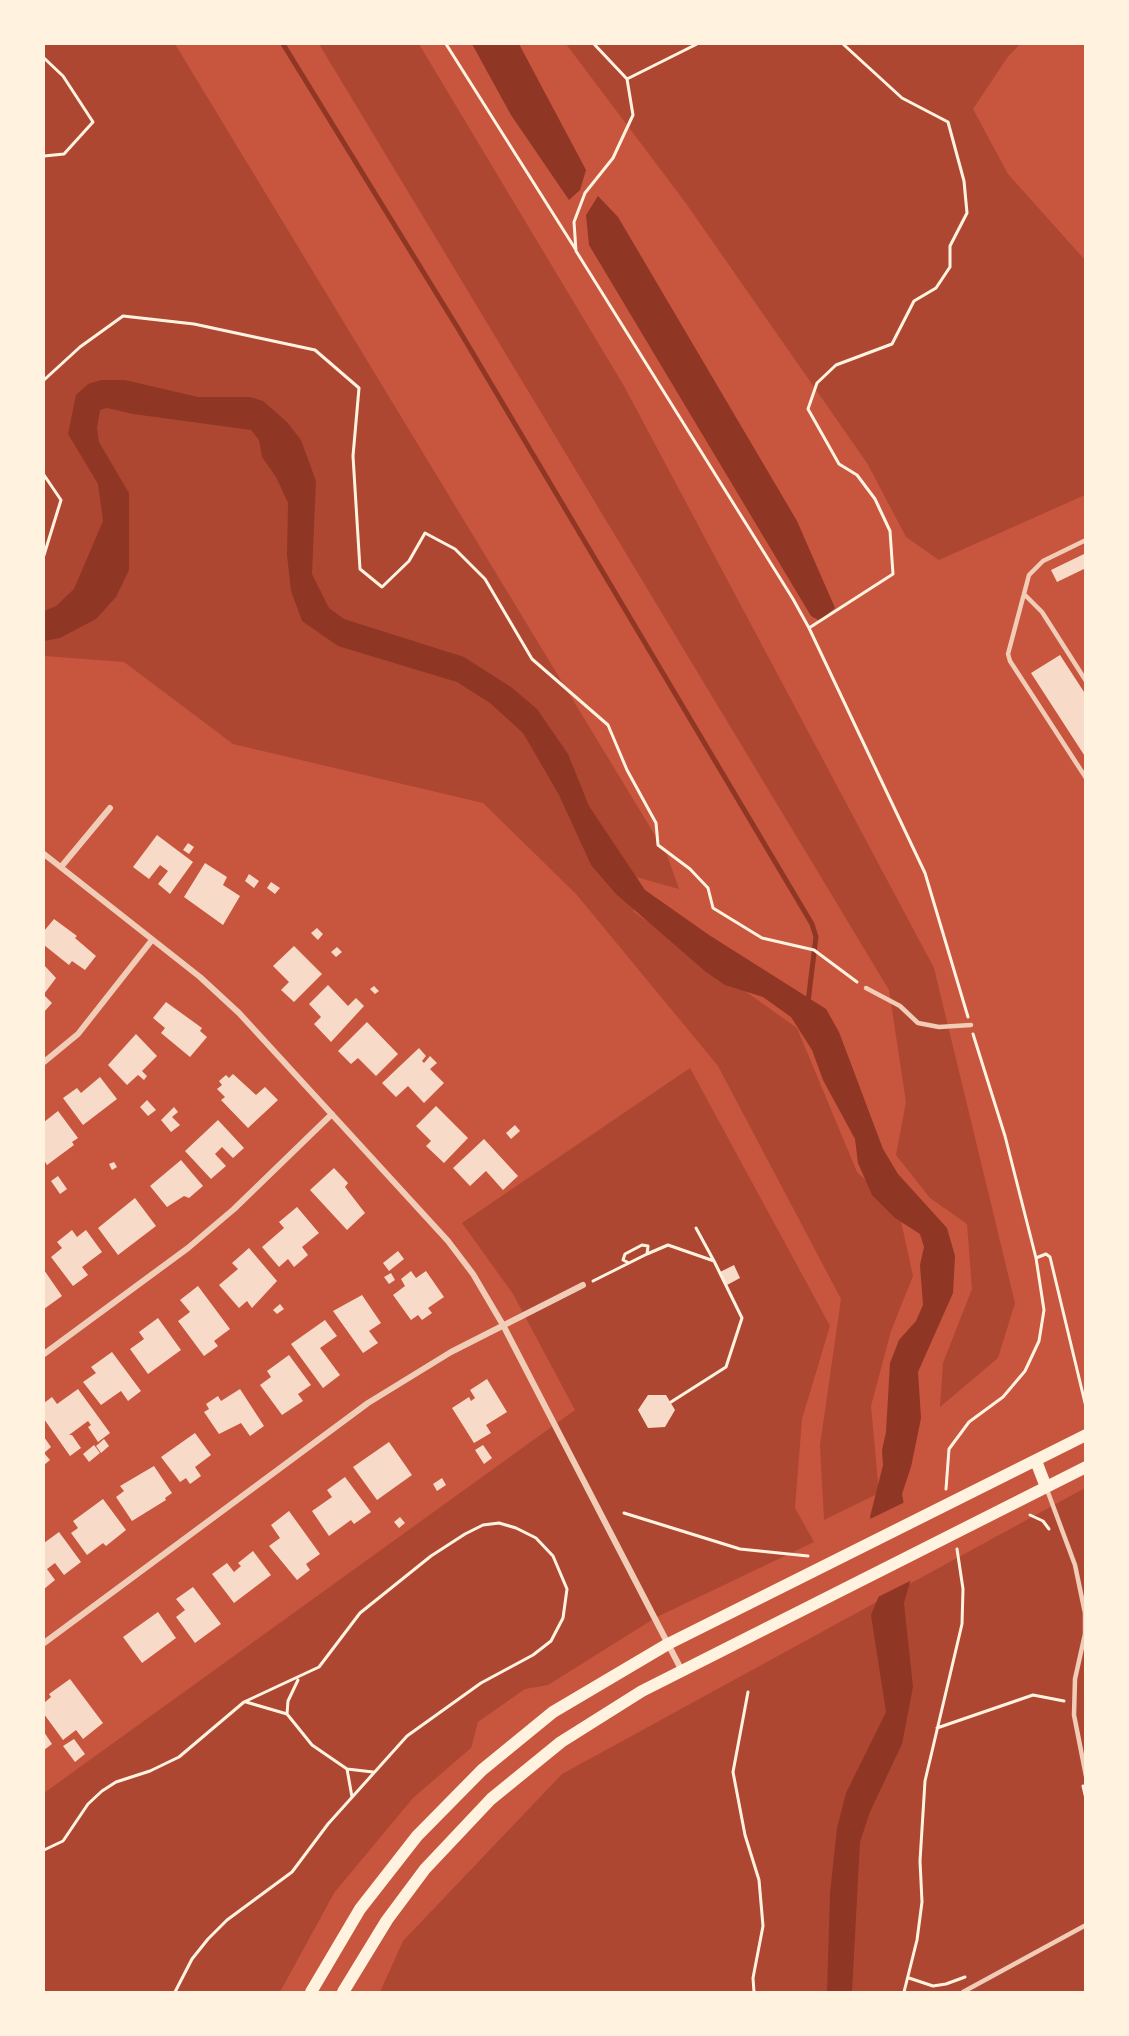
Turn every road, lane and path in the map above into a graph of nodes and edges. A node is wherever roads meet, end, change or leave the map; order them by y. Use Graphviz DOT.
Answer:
graph roads {
  1 [pos="446,44"];
  2 [pos="594,44"];
  3 [pos="697,44"];
  4 [pos="843,44"];
  5 [pos="44,58"];
  6 [pos="627,80"];
  7 [pos="44,156"];
  8 [pos="576,251"];
  9 [pos="44,380"];
  10 [pos="44,475"];
  11 [pos="1086,540"];
  12 [pos="44,555"];
  13 [pos="1024,594"];
  14 [pos="809,628"];
  15 [pos="1086,681"];
  16 [pos="1086,778"];
  17 [pos="110,808"];
  18 [pos="44,854"];
  19 [pos="61,867"];
  20 [pos="152,940"];
  21 [pos="866,988"];
  22 [pos="971,1025"];
  23 [pos="44,1062"];
  24 [pos="332,1114"];
  25 [pos="696,1228"];
  26 [pos="647,1254"];
  27 [pos="1036,1258"];
  28 [pos="714,1261"];
  29 [pos="628,1263"];
  30 [pos="583,1285"];
  31 [pos="503,1325"];
  32 [pos="44,1354"];
  33 [pos="670,1402"];
  34 [pos="1086,1407"];
  35 [pos="1086,1435"];
  36 [pos="1035,1461"];
  37 [pos="1086,1467"];
  38 [pos="1046,1487"];
  39 [pos="945,1488"];
  40 [pos="624,1513"];
  41 [pos="808,1556"];
  42 [pos="959,1561"];
  43 [pos="44,1643"];
  44 [pos="668,1644"];
  45 [pos="682,1671"];
  46 [pos="299,1678"];
  47 [pos="748,1692"];
  48 [pos="244,1701"];
  49 [pos="287,1714"];
  50 [pos="1074,1715"];
  51 [pos="937,1728"];
  52 [pos="346,1769"];
  53 [pos="373,1772"];
  54 [pos="1086,1776"];
  55 [pos="351,1797"];
  56 [pos="44,1850"];
  57 [pos="1086,1925"];
  58 [pos="972,1973"];
  59 [pos="909,1978"];
  60 [pos="175,1992"];
  61 [pos="311,1992"];
  62 [pos="343,1992"];
  63 [pos="754,1992"];
  64 [pos="904,1992"];
  65 [pos="963,1992"];
  1 -- 8 [label="path"];
  2 -- 6 [label="path"];
  3 -- 6 [label="path"];
  4 -- 14 [label="path"];
  5 -- 7 [label="path"];
  6 -- 8 [label="path"];
  8 -- 14 [label="path"];
  9 -- 21 [label="path"];
  10 -- 12 [label="path"];
  11 -- 13 [label="lane"];
  13 -- 15 [label="lane"];
  13 -- 16 [label="lane"];
  14 -- 22 [label="path"];
  17 -- 19 [label="street"];
  18 -- 19 [label="street"];
  19 -- 20 [label="street"];
  20 -- 23 [label="street"];
  20 -- 24 [label="street"];
  21 -- 22 [label="lane"];
  22 -- 27 [label="path"];
  24 -- 31 [label="street"];
  24 -- 32 [label="street"];
  25 -- 28 [label="path"];
  26 -- 28 [label="path"];
  26 -- 29 [label="path"];
  26 -- 29 [label="path"];
  27 -- 34 [label="path"];
  27 -- 39 [label="path"];
  28 -- 33 [label="path"];
  29 -- 30 [label="path"];
  30 -- 31 [label="street"];
  31 -- 43 [label="street"];
  31 -- 44 [label="street"];
  35 -- 36 [label="main road"];
  36 -- 38 [label="main road"];
  36 -- 44 [label="main road"];
  37 -- 38 [label="main road"];
  38 -- 45 [label="main road"];
  38 -- 50 [label="lane"];
  40 -- 41 [label="path"];
  42 -- 51 [label="path"];
  44 -- 45 [label="street"];
  44 -- 61 [label="main road"];
  45 -- 62 [label="main road"];
  46 -- 48 [label="path"];
  46 -- 49 [label="path"];
  46 -- 53 [label="path"];
  47 -- 63 [label="path"];
  48 -- 49 [label="path"];
  48 -- 56 [label="path"];
  49 -- 52 [label="path"];
  50 -- 51 [label="path"];
  50 -- 54 [label="lane"];
  51 -- 59 [label="path"];
  52 -- 53 [label="path"];
  52 -- 55 [label="path"];
  53 -- 55 [label="path"];
  55 -- 60 [label="path"];
  57 -- 65 [label="lane"];
  58 -- 59 [label="path"];
  59 -- 64 [label="path"];
}
